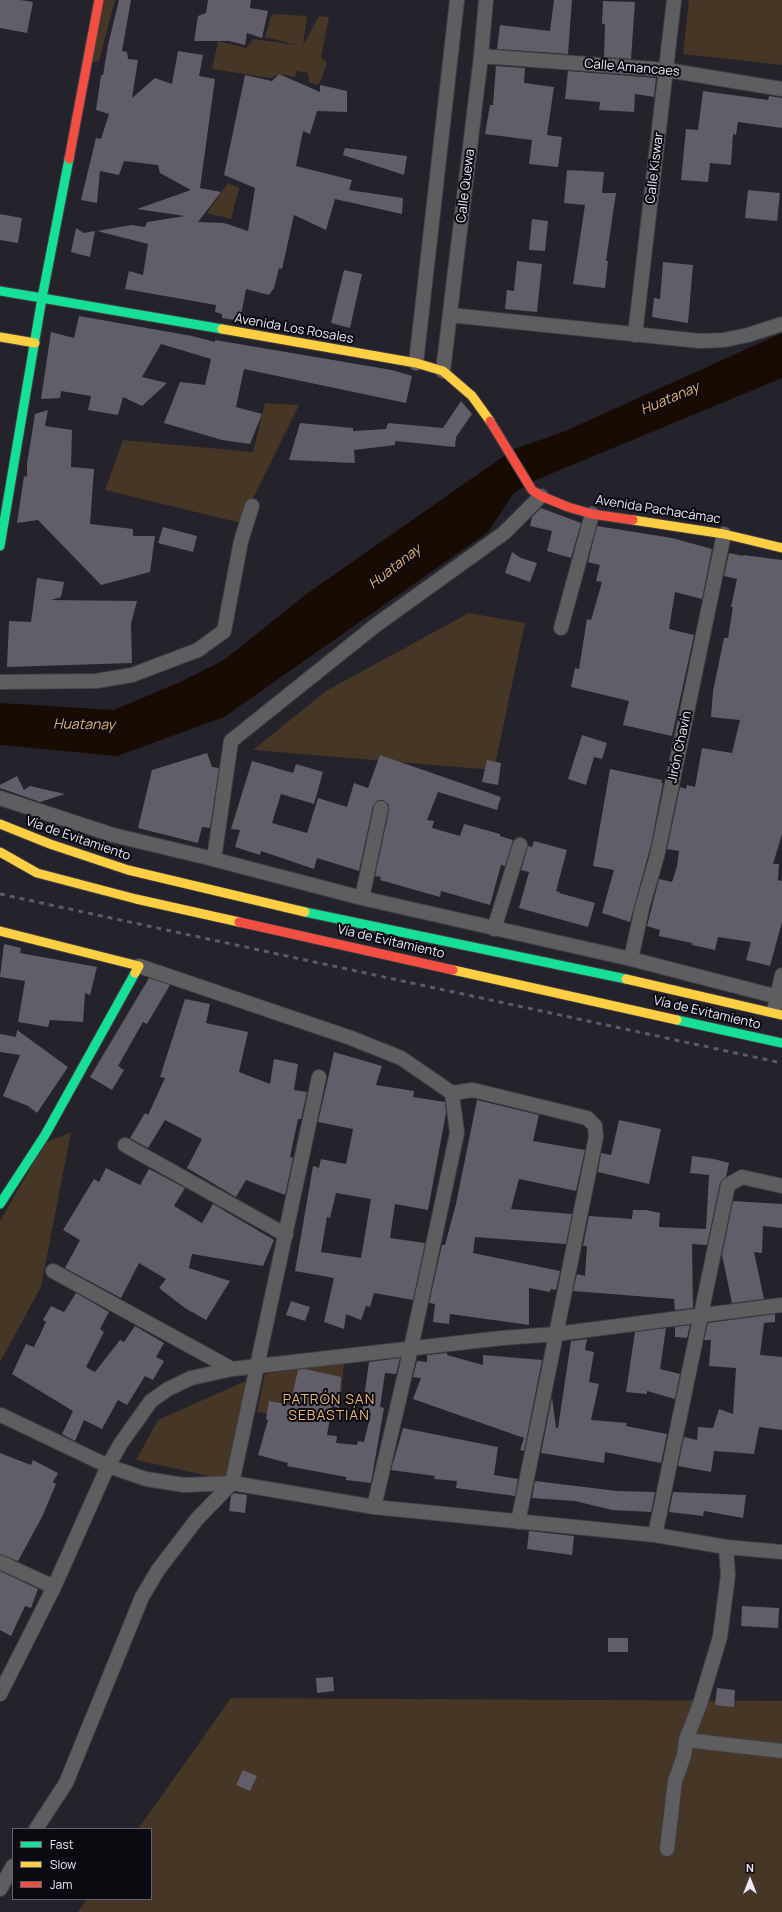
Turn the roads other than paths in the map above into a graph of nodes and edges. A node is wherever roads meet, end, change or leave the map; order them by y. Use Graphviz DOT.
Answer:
graph roads {
  1 [pos="99,0"];
  2 [pos="457,0"];
  3 [pos="486,0"];
  4 [pos="674,0"];
  5 [pos="481,56"];
  6 [pos="667,70"];
  7 [pos="782,89"];
  8 [pos="0,291"];
  9 [pos="42,298"];
  10 [pos="450,315"];
  11 [pos="782,324"];
  12 [pos="634,335"];
  13 [pos="0,337"];
  14 [pos="35,343"];
  15 [pos="416,364"];
  16 [pos="443,371"];
  17 [pos="537,493"];
  18 [pos="252,506"];
  19 [pos="592,514"];
  20 [pos="724,534"];
  21 [pos="0,546"];
  22 [pos="782,548"];
  23 [pos="561,628"];
  24 [pos="0,682"];
  25 [pos="0,798"];
  26 [pos="381,808"];
  27 [pos="0,824"];
  28 [pos="520,845"];
  29 [pos="0,852"];
  30 [pos="214,859"];
  31 [pos="362,898"];
  32 [pos="494,929"];
  33 [pos="0,931"];
  34 [pos="631,959"];
  35 [pos="139,966"];
  36 [pos="782,975"];
  37 [pos="780,997"];
  38 [pos="778,1014"];
  39 [pos="782,1043"];
  40 [pos="319,1077"];
  41 [pos="452,1093"];
  42 [pos="125,1145"];
  43 [pos="782,1186"];
  44 [pos="0,1204"];
  45 [pos="286,1235"];
  46 [pos="53,1271"];
  47 [pos="782,1305"];
  48 [pos="700,1315"];
  49 [pos="556,1334"];
  50 [pos="411,1348"];
  51 [pos="256,1365"];
  52 [pos="232,1368"];
  53 [pos="1,1415"];
  54 [pos="108,1466"];
  55 [pos="232,1484"];
  56 [pos="374,1507"];
  57 [pos="518,1522"];
  58 [pos="655,1535"];
  59 [pos="726,1547"];
  60 [pos="782,1552"];
  61 [pos="0,1562"];
  62 [pos="54,1586"];
  63 [pos="0,1694"];
  64 [pos="686,1740"];
  65 [pos="782,1751"];
  66 [pos="37,1828"];
  67 [pos="667,1849"];
  68 [pos="12,1868"];
  69 [pos="0,1889"];
  1 -- 9 [label="main road"];
  2 -- 15 [label="street"];
  3 -- 5 [label="street, Calle Quewa"];
  4 -- 6 [label="street, Calle Kiswar"];
  5 -- 6 [label="street, Calle Amancaes"];
  5 -- 10 [label="street, Calle Quewa"];
  6 -- 7 [label="street, Calle Amancaes"];
  6 -- 12 [label="street, Calle Kiswar"];
  8 -- 9 [label="main road, Avenida Los Rosales"];
  9 -- 14 [label="main road"];
  9 -- 15 [label="main road, Avenida Los Rosales"];
  10 -- 12 [label="street"];
  10 -- 16 [label="street, Calle Quewa"];
  11 -- 12 [label="street"];
  13 -- 14 [label="main road"];
  14 -- 21 [label="main road"];
  15 -- 16 [label="main road, Avenida Los Rosales"];
  16 -- 17 [label="main road, Avenida Los Rosales"];
  17 -- 19 [label="main road, Avenida Pachacámac"];
  17 -- 30 [label="street"];
  18 -- 24 [label="street"];
  19 -- 20 [label="main road, Avenida Pachacámac"];
  19 -- 23 [label="street"];
  20 -- 22 [label="main road, Avenida Pachacámac"];
  20 -- 34 [label="street, Jirón Chavín"];
  25 -- 30 [label="street"];
  26 -- 31 [label="street"];
  27 -- 38 [label="main road, Vía de Evitamiento"];
  28 -- 32 [label="street"];
  29 -- 39 [label="main road, Vía de Evitamiento"];
  30 -- 31 [label="street"];
  31 -- 32 [label="street"];
  32 -- 34 [label="street"];
  33 -- 35 [label="main road"];
  34 -- 37 [label="street"];
  35 -- 41 [label="street"];
  35 -- 44 [label="main road"];
  36 -- 37 [label="street"];
  37 -- 38 [label="street"];
  40 -- 45 [label="street"];
  41 -- 49 [label="street"];
  41 -- 50 [label="street"];
  42 -- 45 [label="street"];
  43 -- 48 [label="street"];
  45 -- 51 [label="street"];
  46 -- 52 [label="street"];
  47 -- 48 [label="street"];
  48 -- 49 [label="street"];
  48 -- 58 [label="street"];
  49 -- 50 [label="street"];
  49 -- 57 [label="street"];
  50 -- 51 [label="street"];
  50 -- 56 [label="street"];
  51 -- 52 [label="street"];
  51 -- 55 [label="street"];
  52 -- 54 [label="street"];
  53 -- 54 [label="street"];
  54 -- 55 [label="street"];
  54 -- 62 [label="street"];
  55 -- 56 [label="street"];
  55 -- 66 [label="street"];
  56 -- 57 [label="street"];
  57 -- 58 [label="street"];
  58 -- 59 [label="street"];
  59 -- 60 [label="street"];
  59 -- 64 [label="street"];
  61 -- 62 [label="street"];
  62 -- 63 [label="street"];
  64 -- 65 [label="street"];
  64 -- 67 [label="street"];
  68 -- 69 [label="street"];
}
